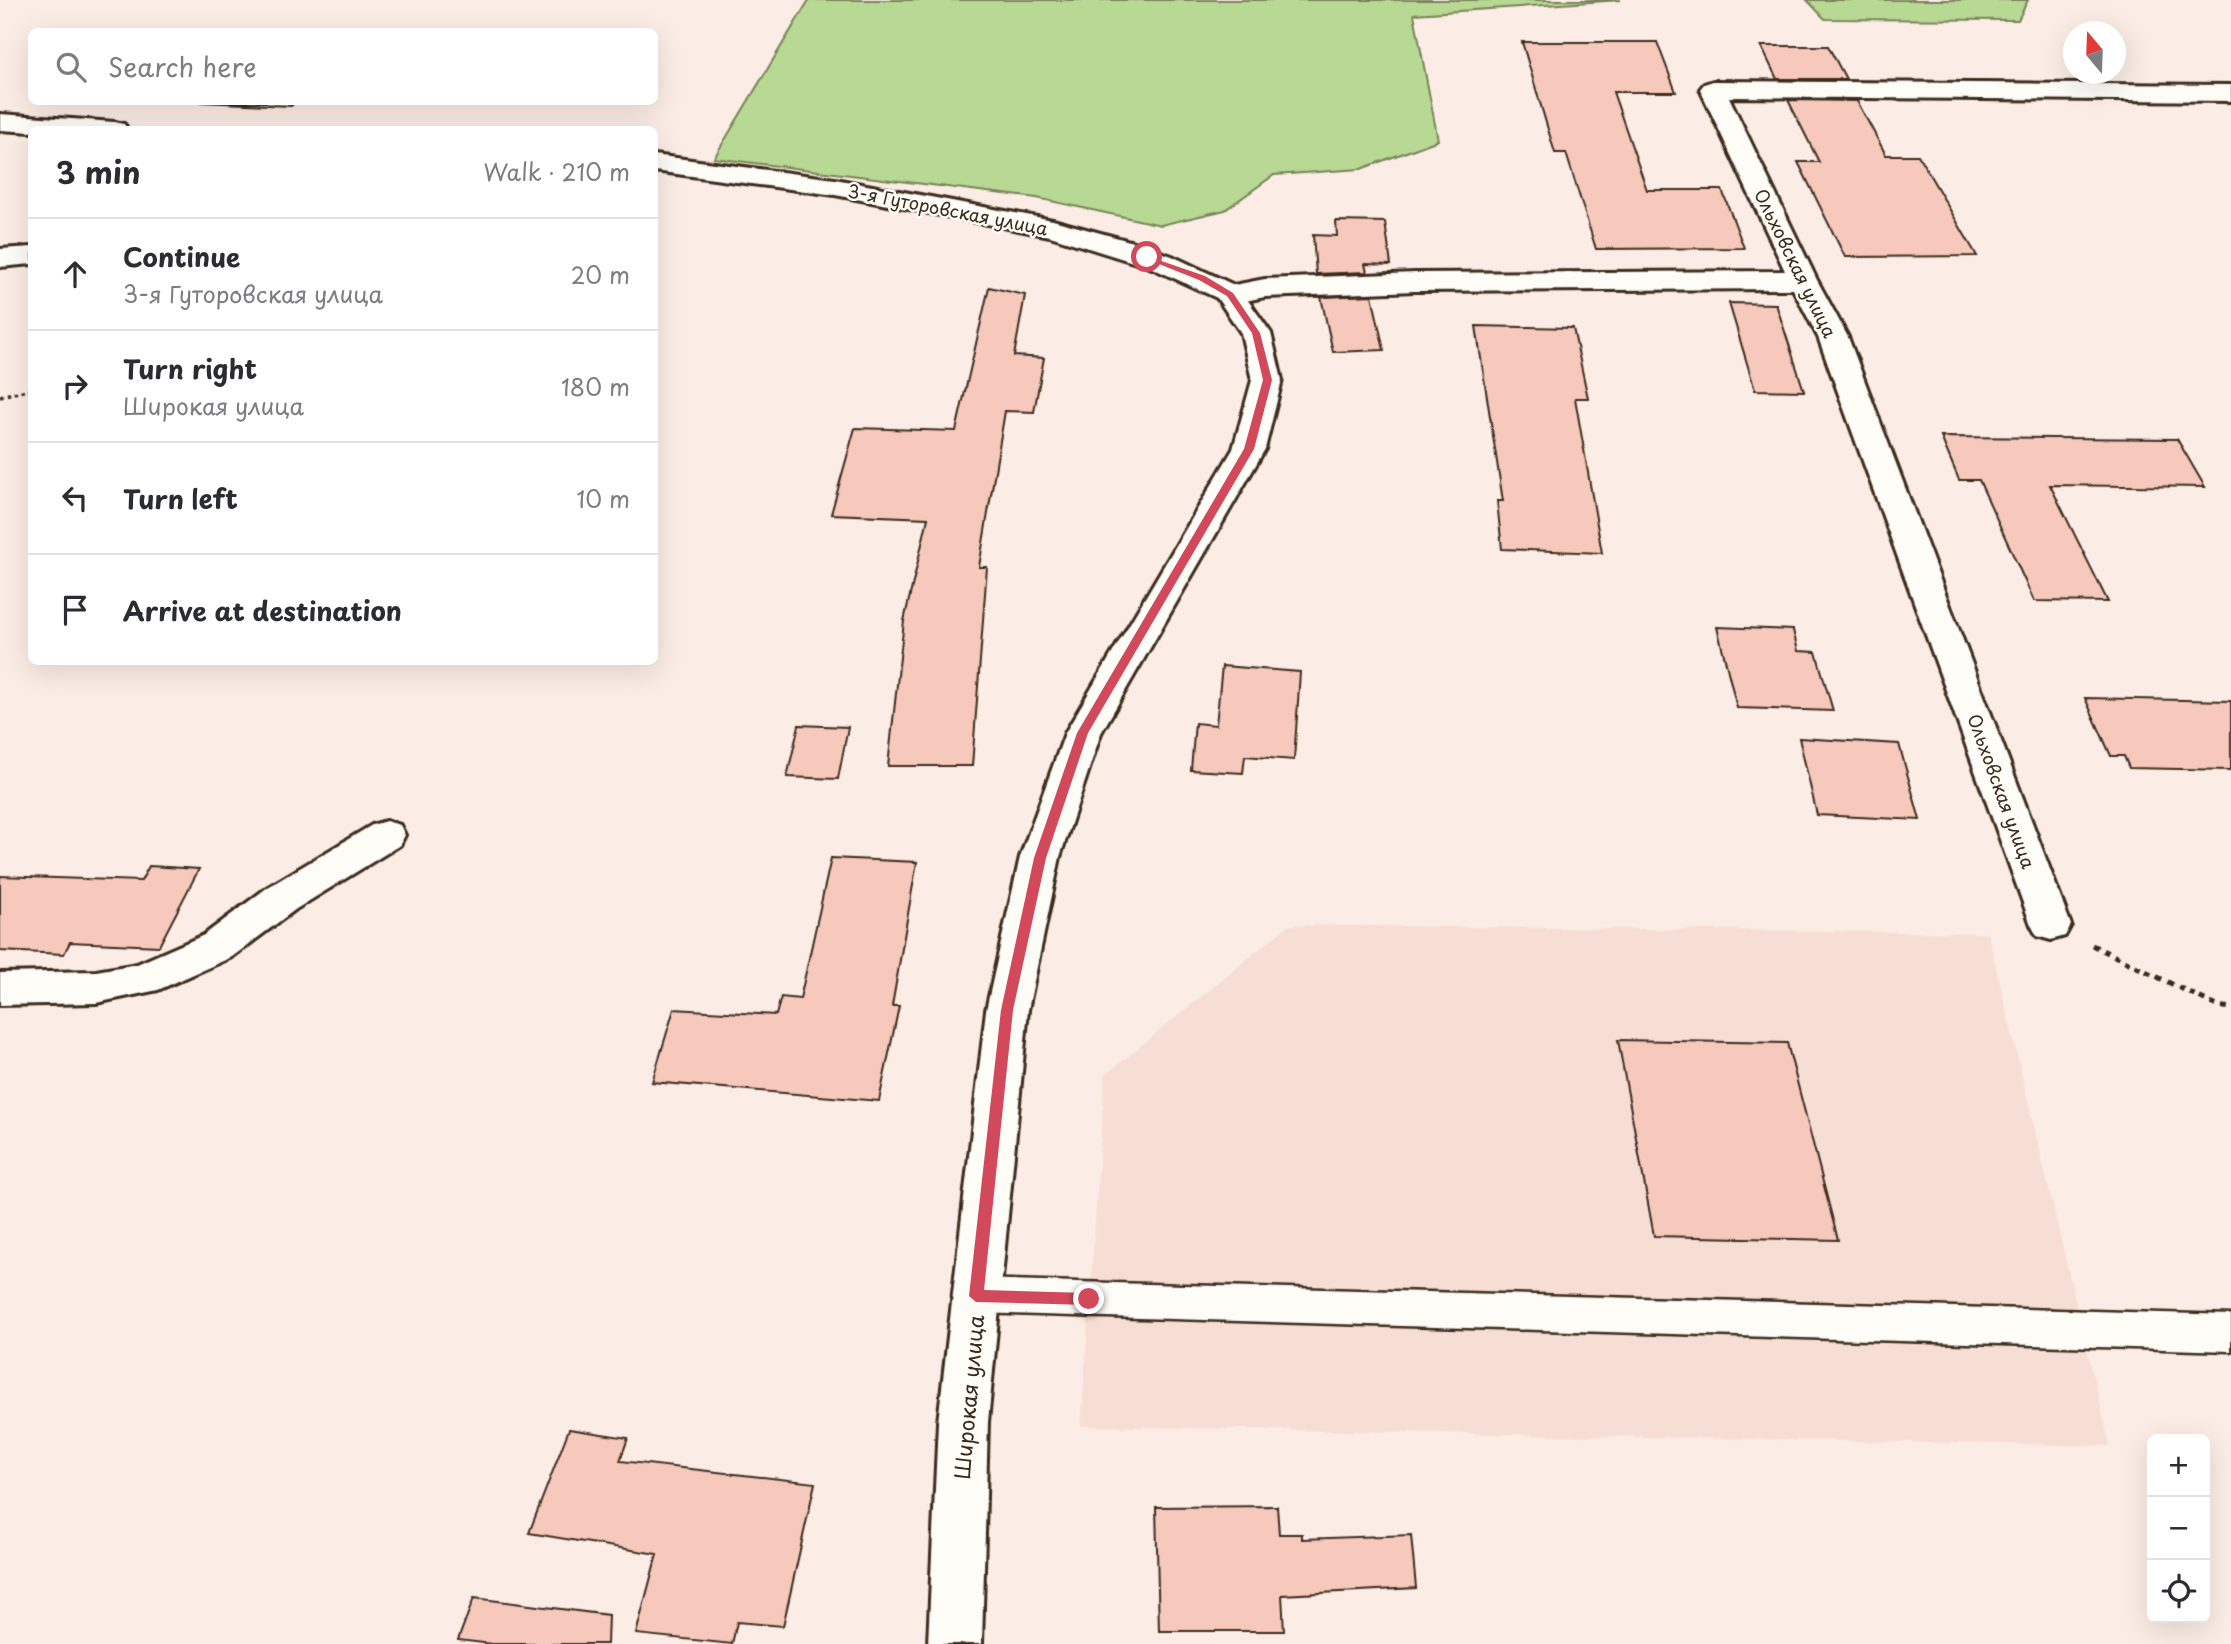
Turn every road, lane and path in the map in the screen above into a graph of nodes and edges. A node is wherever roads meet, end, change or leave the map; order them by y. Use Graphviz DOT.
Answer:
graph roads {
  1 [pos="2231,93"];
  2 [pos="0,122"];
  3 [pos="58,126"];
  4 [pos="658,164"];
  5 [pos="28,255"];
  6 [pos="0,258"];
  7 [pos="1803,280"];
  8 [pos="1230,295"];
  9 [pos="28,390"];
  10 [pos="0,396"];
  11 [pos="386,835"];
  12 [pos="2051,925"];
  13 [pos="0,989"];
  14 [pos="2231,1008"];
  15 [pos="976,1296"];
  16 [pos="2231,1333"];
  17 [pos="955,1644"];
  1 -- 7 [label="street, Ольховская улица"];
  2 -- 3 [label="street"];
  4 -- 8 [label="street, 3-я Гуторовская улица"];
  5 -- 6 [label="street"];
  7 -- 8 [label="street"];
  7 -- 12 [label="street, Ольховская улица"];
  8 -- 15 [label="street, Широкая улица"];
  9 -- 10 [label="path"];
  11 -- 13 [label="street"];
  12 -- 14 [label="path"];
  15 -- 16 [label="lane"];
  15 -- 17 [label="street, Широкая улица"];
}
